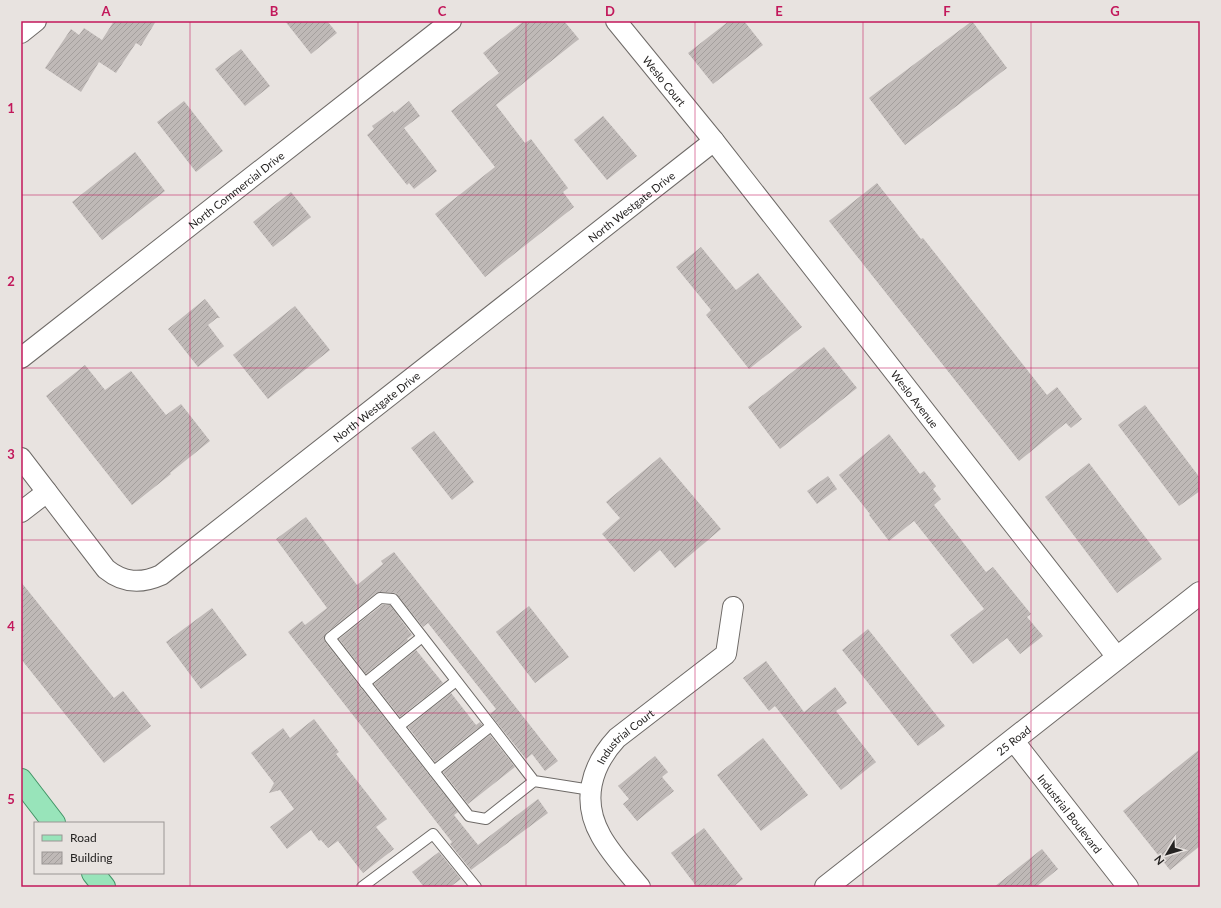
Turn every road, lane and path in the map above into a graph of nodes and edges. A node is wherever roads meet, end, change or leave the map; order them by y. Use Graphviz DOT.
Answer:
graph roads {
  1 [pos="36,21"];
  2 [pos="450,21"];
  3 [pos="622,23"];
  4 [pos="21,33"];
  5 [pos="714,141"];
  6 [pos="21,358"];
  7 [pos="21,458"];
  8 [pos="47,492"];
  9 [pos="21,512"];
  10 [pos="1200,593"];
  11 [pos="733,607"];
  12 [pos="422,638"];
  13 [pos="1117,657"];
  14 [pos="456,681"];
  15 [pos="365,683"];
  16 [pos="399,726"];
  17 [pos="491,726"];
  18 [pos="1013,740"];
  19 [pos="434,771"];
  20 [pos="21,780"];
  21 [pos="534,781"];
  22 [pos="591,790"];
  23 [pos="53,822"];
  24 [pos="94,874"];
  25 [pos="104,887"];
  26 [pos="362,887"];
  27 [pos="476,887"];
  28 [pos="640,887"];
  29 [pos="826,887"];
  30 [pos="1128,887"];
  1 -- 4 [label="street"];
  2 -- 6 [label="street, North Commercial Drive"];
  3 -- 5 [label="street, Weslo Court"];
  5 -- 8 [label="street, North Westgate Drive"];
  5 -- 13 [label="street, Weslo Avenue"];
  7 -- 8 [label="street"];
  8 -- 9 [label="street"];
  10 -- 13 [label="main road, 25 Road"];
  11 -- 22 [label="street, Industrial Court"];
  12 -- 14 [label="lane"];
  12 -- 15 [label="lane"];
  12 -- 15 [label="lane"];
  13 -- 18 [label="main road, 25 Road"];
  14 -- 16 [label="lane"];
  14 -- 17 [label="lane"];
  15 -- 16 [label="lane"];
  16 -- 19 [label="lane"];
  17 -- 19 [label="lane"];
  17 -- 21 [label="lane"];
  18 -- 29 [label="main road, 25 Road"];
  18 -- 30 [label="street, Industrial Boulevard"];
  19 -- 21 [label="lane"];
  20 -- 23 [label="main road"];
  21 -- 22 [label="lane"];
  22 -- 28 [label="street, Industrial Court"];
  24 -- 25 [label="main road"];
  26 -- 27 [label="lane"];
}
